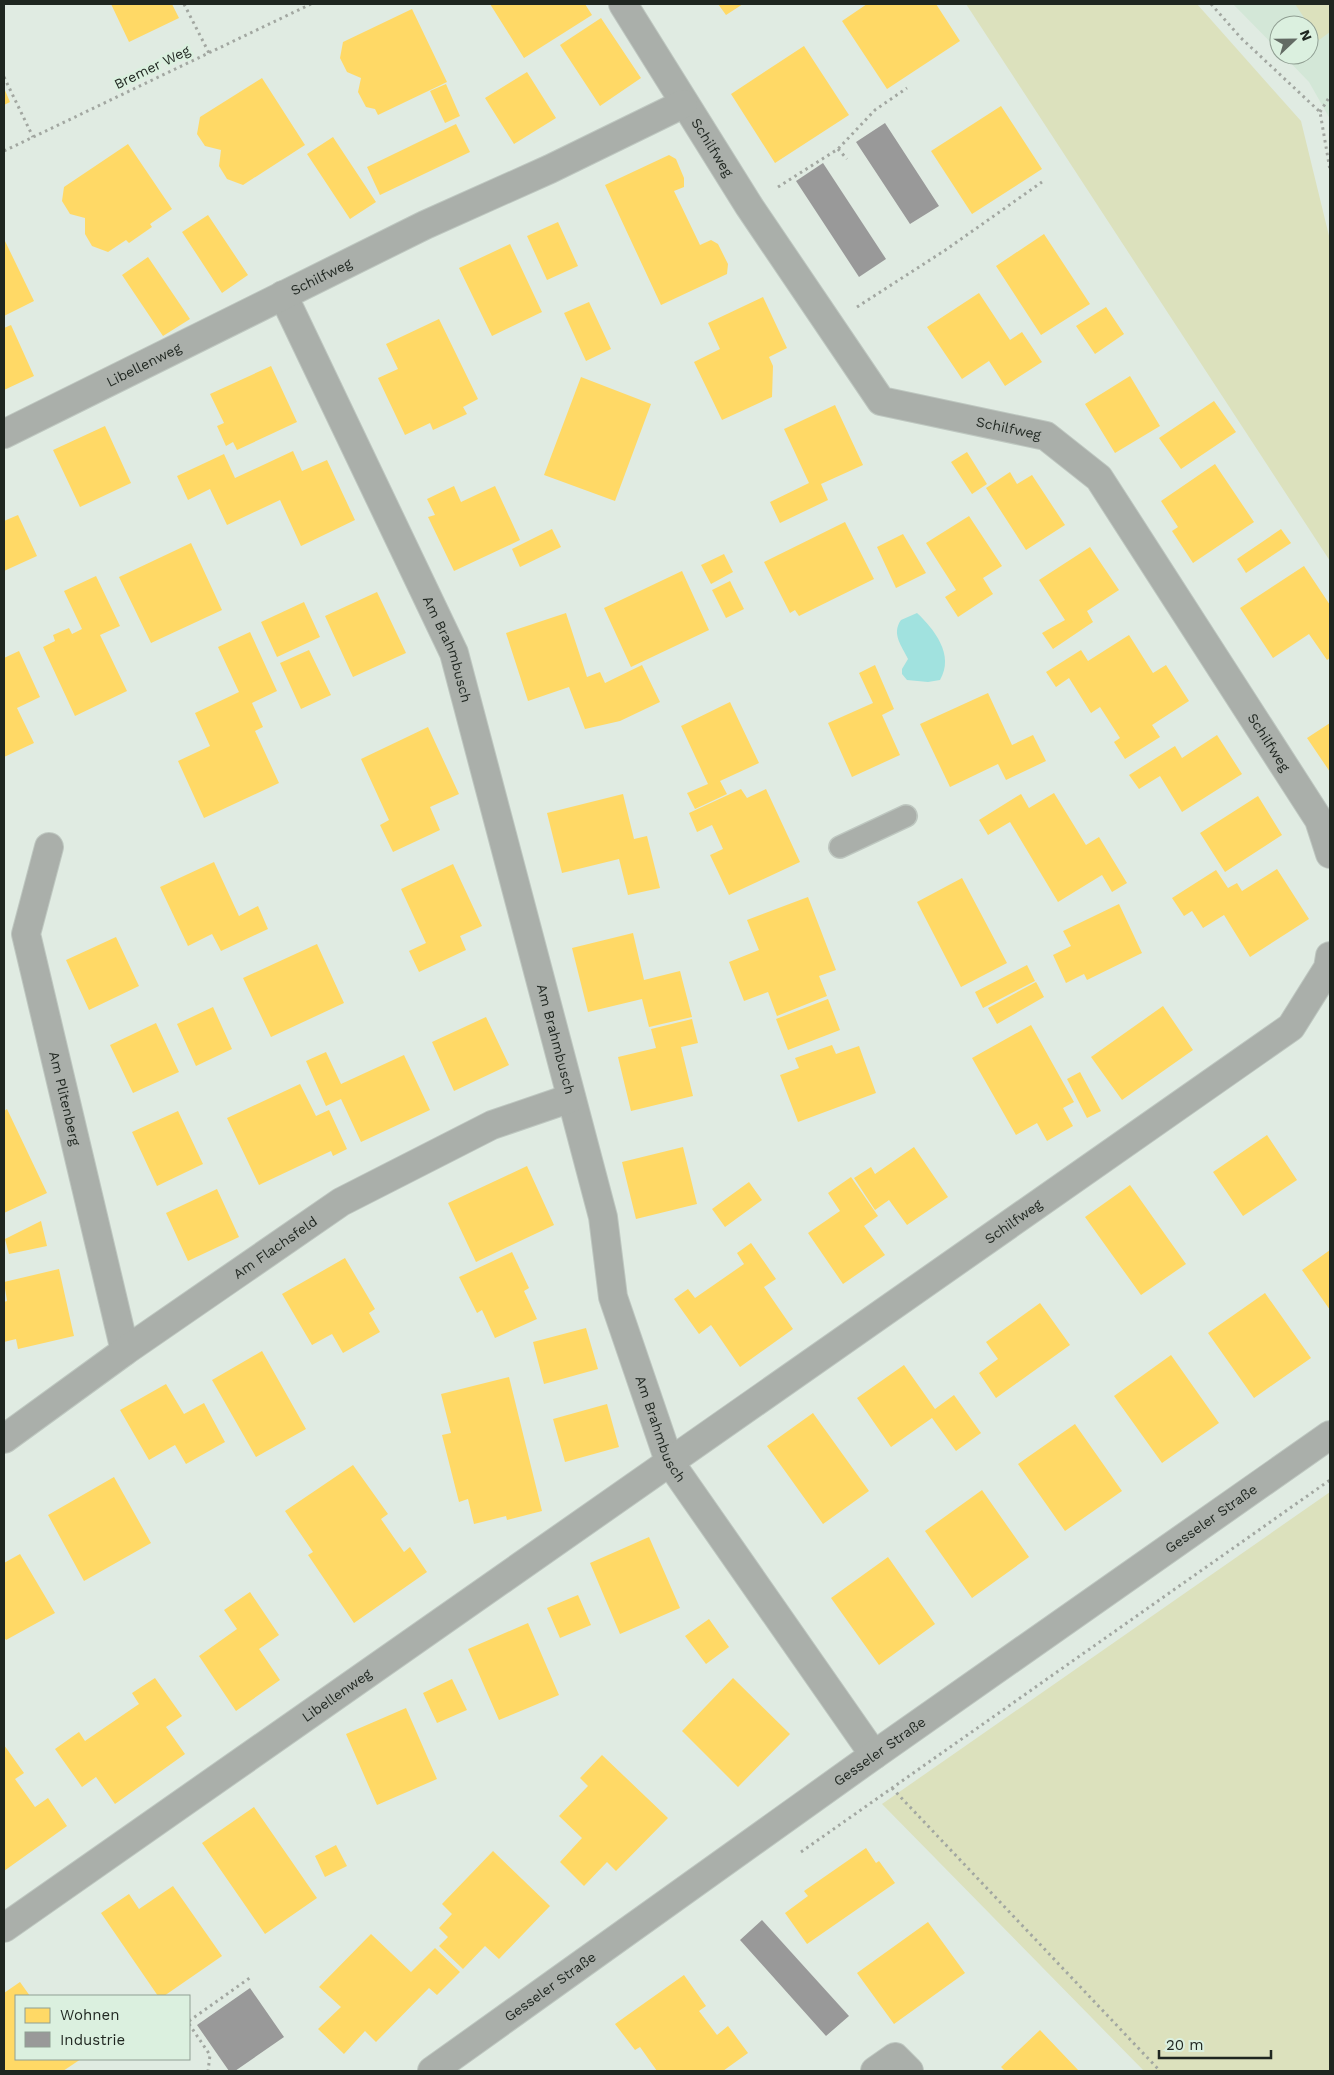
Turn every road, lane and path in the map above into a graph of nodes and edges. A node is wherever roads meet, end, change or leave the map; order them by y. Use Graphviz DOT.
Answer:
graph roads {
  1 [pos="184,4"];
  2 [pos="311,4"];
  3 [pos="623,4"];
  4 [pos="1212,4"];
  5 [pos="209,53"];
  6 [pos="4,77"];
  7 [pos="907,88"];
  8 [pos="1330,96"];
  9 [pos="683,104"];
  10 [pos="1320,112"];
  11 [pos="33,137"];
  12 [pos="838,149"];
  13 [pos="4,151"];
  14 [pos="847,159"];
  15 [pos="1330,170"];
  16 [pos="1042,182"];
  17 [pos="749,206"];
  18 [pos="283,295"];
  19 [pos="830,324"];
  20 [pos="4,434"];
  21 [pos="906,816"];
  22 [pos="49,847"];
  23 [pos="840,847"];
  24 [pos="1330,854"];
  25 [pos="1330,956"];
  26 [pos="571,1098"];
  27 [pos="125,1350"];
  28 [pos="1330,1435"];
  29 [pos="4,1439"];
  30 [pos="669,1461"];
  31 [pos="874,1754"];
  32 [pos="4,1928"];
  33 [pos="250,1977"];
  34 [pos="190,2021"];
  35 [pos="190,2024"];
  36 [pos="208,2071"];
  37 [pos="432,2071"];
  38 [pos="875,2071"];
  39 [pos="909,2071"];
  40 [pos="1160,2071"];
  1 -- 5 [label="path"];
  2 -- 5 [label="path, Bremer Weg"];
  3 -- 9 [label="street, Schilfweg"];
  4 -- 10 [label="path"];
  5 -- 11 [label="path, Bremer Weg"];
  6 -- 11 [label="path"];
  7 -- 12 [label="path"];
  8 -- 10 [label="path"];
  9 -- 17 [label="street, Schilfweg"];
  9 -- 18 [label="street, Schilfweg"];
  10 -- 15 [label="path"];
  11 -- 13 [label="path, Bremer Weg"];
  12 -- 14 [label="path"];
  12 -- 17 [label="path"];
  16 -- 19 [label="path"];
  17 -- 19 [label="street, Schilfweg"];
  18 -- 20 [label="street, Libellenweg"];
  18 -- 26 [label="street, Am Brahmbusch"];
  19 -- 24 [label="street, Schilfweg"];
  21 -- 23 [label="lane"];
  22 -- 27 [label="street, Am Plitenberg"];
  25 -- 30 [label="street, Schilfweg"];
  26 -- 27 [label="street, Am Flachsfeld"];
  26 -- 30 [label="street, Am Brahmbusch"];
  27 -- 29 [label="street, Am Flachsfeld"];
  28 -- 31 [label="street, Gesseler Straße"];
  30 -- 31 [label="street, Am Brahmbusch"];
  30 -- 32 [label="street, Libellenweg"];
  31 -- 37 [label="street, Gesseler Straße"];
  31 -- 40 [label="path"];
  33 -- 34 [label="path"];
  35 -- 36 [label="path"];
  38 -- 39 [label="street"];
}
